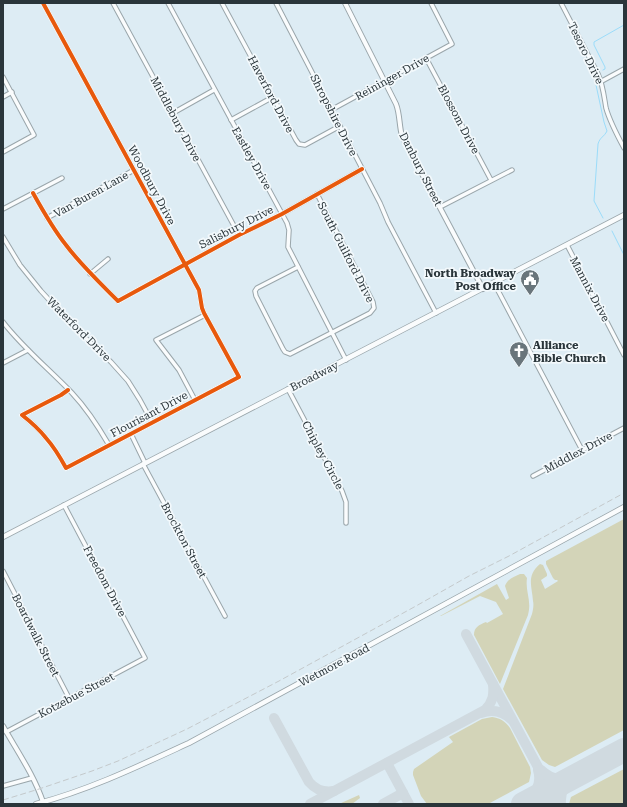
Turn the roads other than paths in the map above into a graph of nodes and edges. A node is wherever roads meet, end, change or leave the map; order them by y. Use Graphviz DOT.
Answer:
graph roads {
  1 [pos="43,3"];
  2 [pos="113,3"];
  3 [pos="168,3"];
  4 [pos="222,3"];
  5 [pos="276,3"];
  6 [pos="345,3"];
  7 [pos="431,3"];
  8 [pos="561,3"];
  9 [pos="426,58"];
  10 [pos="624,70"];
  11 [pos="3,77"];
  12 [pos="385,81"];
  13 [pos="602,81"];
  14 [pos="214,90"];
  15 [pos="12,92"];
  16 [pos="3,97"];
  17 [pos="273,97"];
  18 [pos="331,110"];
  19 [pos="172,113"];
  20 [pos="231,120"];
  21 [pos="340,126"];
  22 [pos="624,148"];
  23 [pos="3,152"];
  24 [pos="362,169"];
  25 [pos="134,170"];
  26 [pos="512,170"];
  27 [pos="62,178"];
  28 [pos="491,180"];
  29 [pos="33,193"];
  30 [pos="317,194"];
  31 [pos="440,207"];
  32 [pos="3,209"];
  33 [pos="282,214"];
  34 [pos="624,216"];
  35 [pos="47,218"];
  36 [pos="239,235"];
  37 [pos="3,238"];
  38 [pos="567,245"];
  39 [pos="108,259"];
  40 [pos="185,264"];
  41 [pos="298,267"];
  42 [pos="90,274"];
  43 [pos="494,283"];
  44 [pos="483,289"];
  45 [pos="436,313"];
  46 [pos="206,315"];
  47 [pos="3,322"];
  48 [pos="332,332"];
  49 [pos="28,350"];
  50 [pos="624,355"];
  51 [pos="346,360"];
  52 [pos="3,363"];
  53 [pos="239,377"];
  54 [pos="288,389"];
  55 [pos="68,390"];
  56 [pos="195,400"];
  57 [pos="152,422"];
  58 [pos="624,428"];
  59 [pos="131,434"];
  60 [pos="109,445"];
  61 [pos="582,450"];
  62 [pos="144,463"];
  63 [pos="533,476"];
  64 [pos="64,505"];
  65 [pos="624,507"];
  66 [pos="346,523"];
  67 [pos="3,537"];
  68 [pos="3,571"];
  69 [pos="225,616"];
  70 [pos="145,658"];
  71 [pos="69,698"];
  72 [pos="3,726"];
  73 [pos="6,732"];
  74 [pos="32,778"];
  75 [pos="3,786"];
  76 [pos="43,802"];
  77 [pos="36,804"];
  1 -- 25 [label="street, Woodbury Drive"];
  2 -- 19 [label="street, Middlebury Drive"];
  3 -- 14 [label="street, Eastley Drive"];
  4 -- 17 [label="street, Haverford Drive"];
  5 -- 18 [label="street, Shropshire Drive"];
  6 -- 12 [label="street, Danbury Street"];
  7 -- 9 [label="street, Reininger Drive"];
  8 -- 13 [label="street, Tesoro Drive"];
  9 -- 12 [label="street, Reininger Drive"];
  9 -- 28 [label="street, Blossom Drive"];
  10 -- 13 [label="street"];
  11 -- 15 [label="street"];
  12 -- 18 [label="street, Reininger Drive"];
  12 -- 31 [label="street, Danbury Street"];
  13 -- 22 [label="street, Tesoro Drive"];
  14 -- 19 [label="street"];
  14 -- 20 [label="street, Eastley Drive"];
  15 -- 16 [label="street"];
  15 -- 23 [label="street"];
  17 -- 20 [label="street"];
  17 -- 21 [label="street, Haverford Drive"];
  18 -- 21 [label="street, Shropshire Drive"];
  19 -- 36 [label="street, Middlebury Drive"];
  20 -- 33 [label="street, Eastley Drive"];
  21 -- 24 [label="street, Shropshire Drive"];
  24 -- 30 [label="street, Salisbury Drive"];
  24 -- 45 [label="street, Shropshire Drive"];
  25 -- 35 [label="street, Van Buren Lane"];
  25 -- 40 [label="street, Woodbury Drive"];
  26 -- 28 [label="street"];
  27 -- 29 [label="street"];
  28 -- 31 [label="street"];
  29 -- 32 [label="street"];
  29 -- 35 [label="street"];
  30 -- 33 [label="street, Salisbury Drive"];
  30 -- 48 [label="street, South Guilford Drive"];
  31 -- 44 [label="street, Danbury Street"];
  33 -- 36 [label="street, Salisbury Drive"];
  33 -- 41 [label="street, Eastley Drive"];
  34 -- 38 [label="main road, Broadway"];
  35 -- 42 [label="street"];
  36 -- 40 [label="street, Salisbury Drive"];
  37 -- 57 [label="street, Waterford Drive"];
  38 -- 43 [label="main road, Broadway"];
  38 -- 50 [label="street, Mannix Drive"];
  39 -- 42 [label="street"];
  40 -- 42 [label="street, Salisbury Drive"];
  40 -- 46 [label="street, Woodbury Drive"];
  41 -- 48 [label="street, Eastley Drive"];
  41 -- 48 [label="street"];
  43 -- 44 [label="main road, Broadway"];
  43 -- 61 [label="street"];
  44 -- 45 [label="main road, Broadway"];
  45 -- 51 [label="main road, Broadway"];
  46 -- 53 [label="street, Woodbury Drive"];
  46 -- 56 [label="street"];
  47 -- 49 [label="street"];
  48 -- 51 [label="street, Eastley Drive"];
  49 -- 52 [label="street"];
  49 -- 55 [label="street"];
  51 -- 54 [label="main road, Broadway"];
  53 -- 56 [label="street, Flourisant Drive"];
  54 -- 62 [label="main road, Broadway"];
  54 -- 66 [label="street, Chipley Circle"];
  55 -- 60 [label="street"];
  55 -- 60 [label="street, Flourisant Drive"];
  56 -- 57 [label="street, Flourisant Drive"];
  57 -- 59 [label="street, Flourisant Drive"];
  58 -- 61 [label="street, Middlex Drive"];
  59 -- 60 [label="street, Flourisant Drive"];
  59 -- 62 [label="street, Brockton Street"];
  61 -- 63 [label="street, Middlex Drive"];
  62 -- 64 [label="main road, Broadway"];
  62 -- 69 [label="street, Brockton Street"];
  64 -- 67 [label="main road, Broadway"];
  64 -- 70 [label="street, Freedom Drive"];
  65 -- 76 [label="main road, Wetmore Road"];
  68 -- 71 [label="street, Boardwalk Street"];
  70 -- 71 [label="street, Kotzebue Street"];
  71 -- 73 [label="street, Kotzebue Street"];
  72 -- 73 [label="street"];
  73 -- 74 [label="street"];
  74 -- 75 [label="street"];
  74 -- 76 [label="street"];
  76 -- 77 [label="main road, Wetmore Road"];
}
